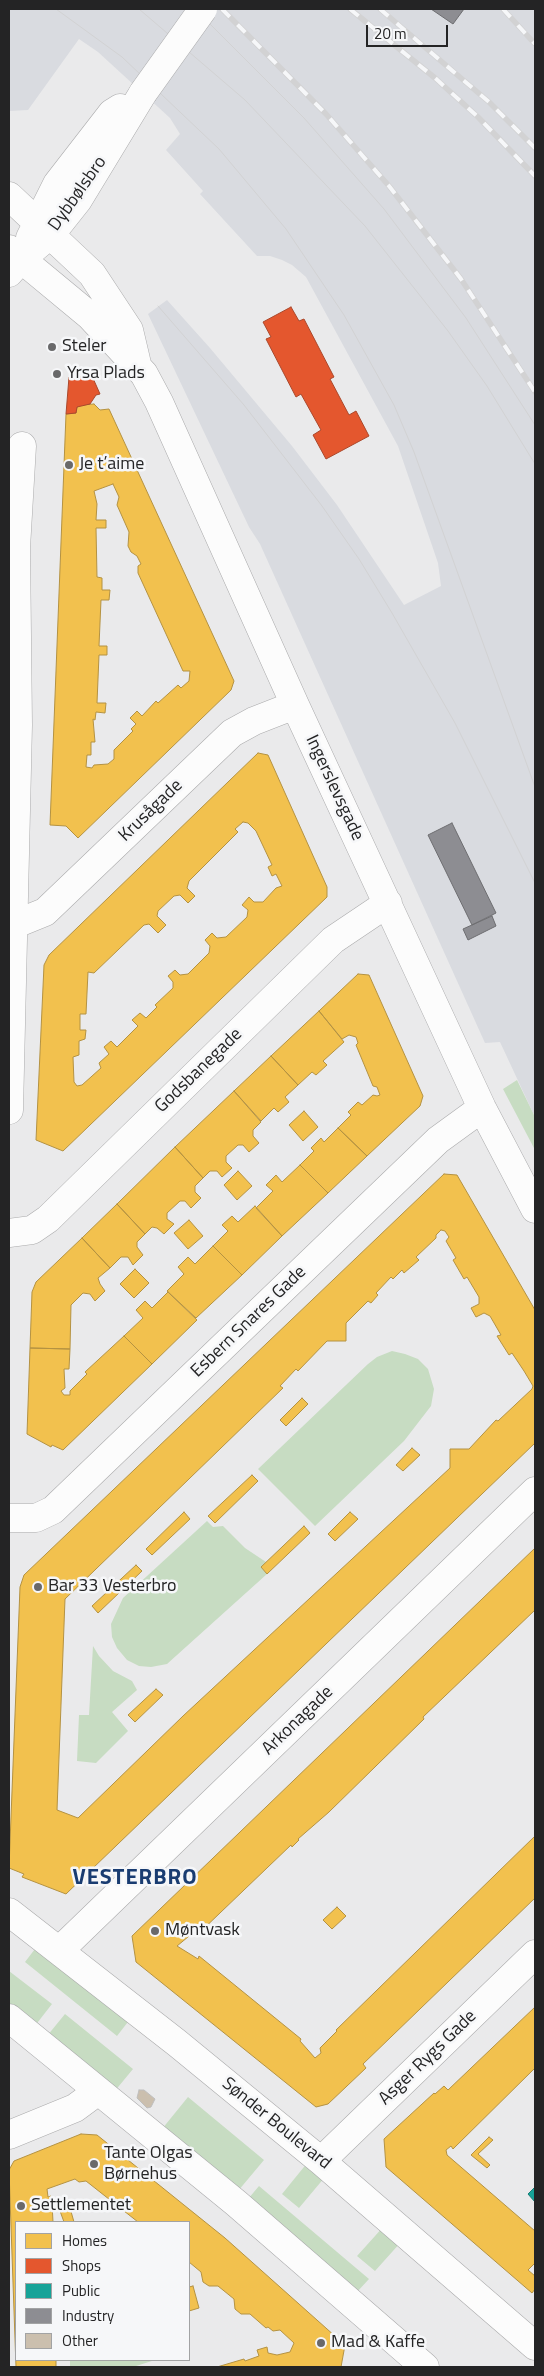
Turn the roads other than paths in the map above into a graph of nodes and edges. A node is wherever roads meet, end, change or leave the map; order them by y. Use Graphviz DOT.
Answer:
graph roads {
  1 [pos="203,9"];
  2 [pos="9,196"];
  3 [pos="45,228"];
  4 [pos="12,260"];
  5 [pos="138,366"];
  6 [pos="22,446"];
  7 [pos="294,705"];
  8 [pos="13,725"];
  9 [pos="388,903"];
  10 [pos="13,925"];
  11 [pos="10,1012"];
  12 [pos="482,1108"];
  13 [pos="9,1110"];
  14 [pos="535,1209"];
  15 [pos="9,1233"];
  16 [pos="535,1491"];
  17 [pos="9,1518"];
  18 [pos="9,1912"];
  19 [pos="60,1950"];
  20 [pos="535,1954"];
  21 [pos="9,2018"];
  22 [pos="98,2091"];
  23 [pos="9,2135"];
  24 [pos="321,2161"];
  25 [pos="535,2346"];
  26 [pos="415,2365"];
  1 -- 3 [label="street, Dybbølsbro, bridge"];
  2 -- 3 [label="street, Ingerslevsgade"];
  3 -- 4 [label="street, Dybbølsbro"];
  3 -- 5 [label="street, Ingerslevsgade"];
  4 -- 5 [label="street, Ingerslevsgade"];
  5 -- 7 [label="street, Ingerslevsgade"];
  6 -- 8 [label="street"];
  7 -- 9 [label="street, Ingerslevsgade"];
  7 -- 10 [label="street, Krusågade"];
  8 -- 10 [label="street"];
  9 -- 12 [label="street, Ingerslevsgade"];
  9 -- 15 [label="street, Godsbanegade"];
  10 -- 11 [label="street"];
  11 -- 13 [label="street"];
  12 -- 14 [label="street, Ingerslevsgade"];
  12 -- 17 [label="street, Esbern Snares Gade"];
  16 -- 19 [label="street, Arkonagade"];
  18 -- 19 [label="street, Sønder Boulevard"];
  19 -- 24 [label="street, Sønder Boulevard"];
  20 -- 24 [label="street, Asger Rygs Gade"];
  21 -- 22 [label="street"];
  22 -- 23 [label="street"];
  22 -- 26 [label="street"];
  24 -- 25 [label="street, Sønder Boulevard"];
}
